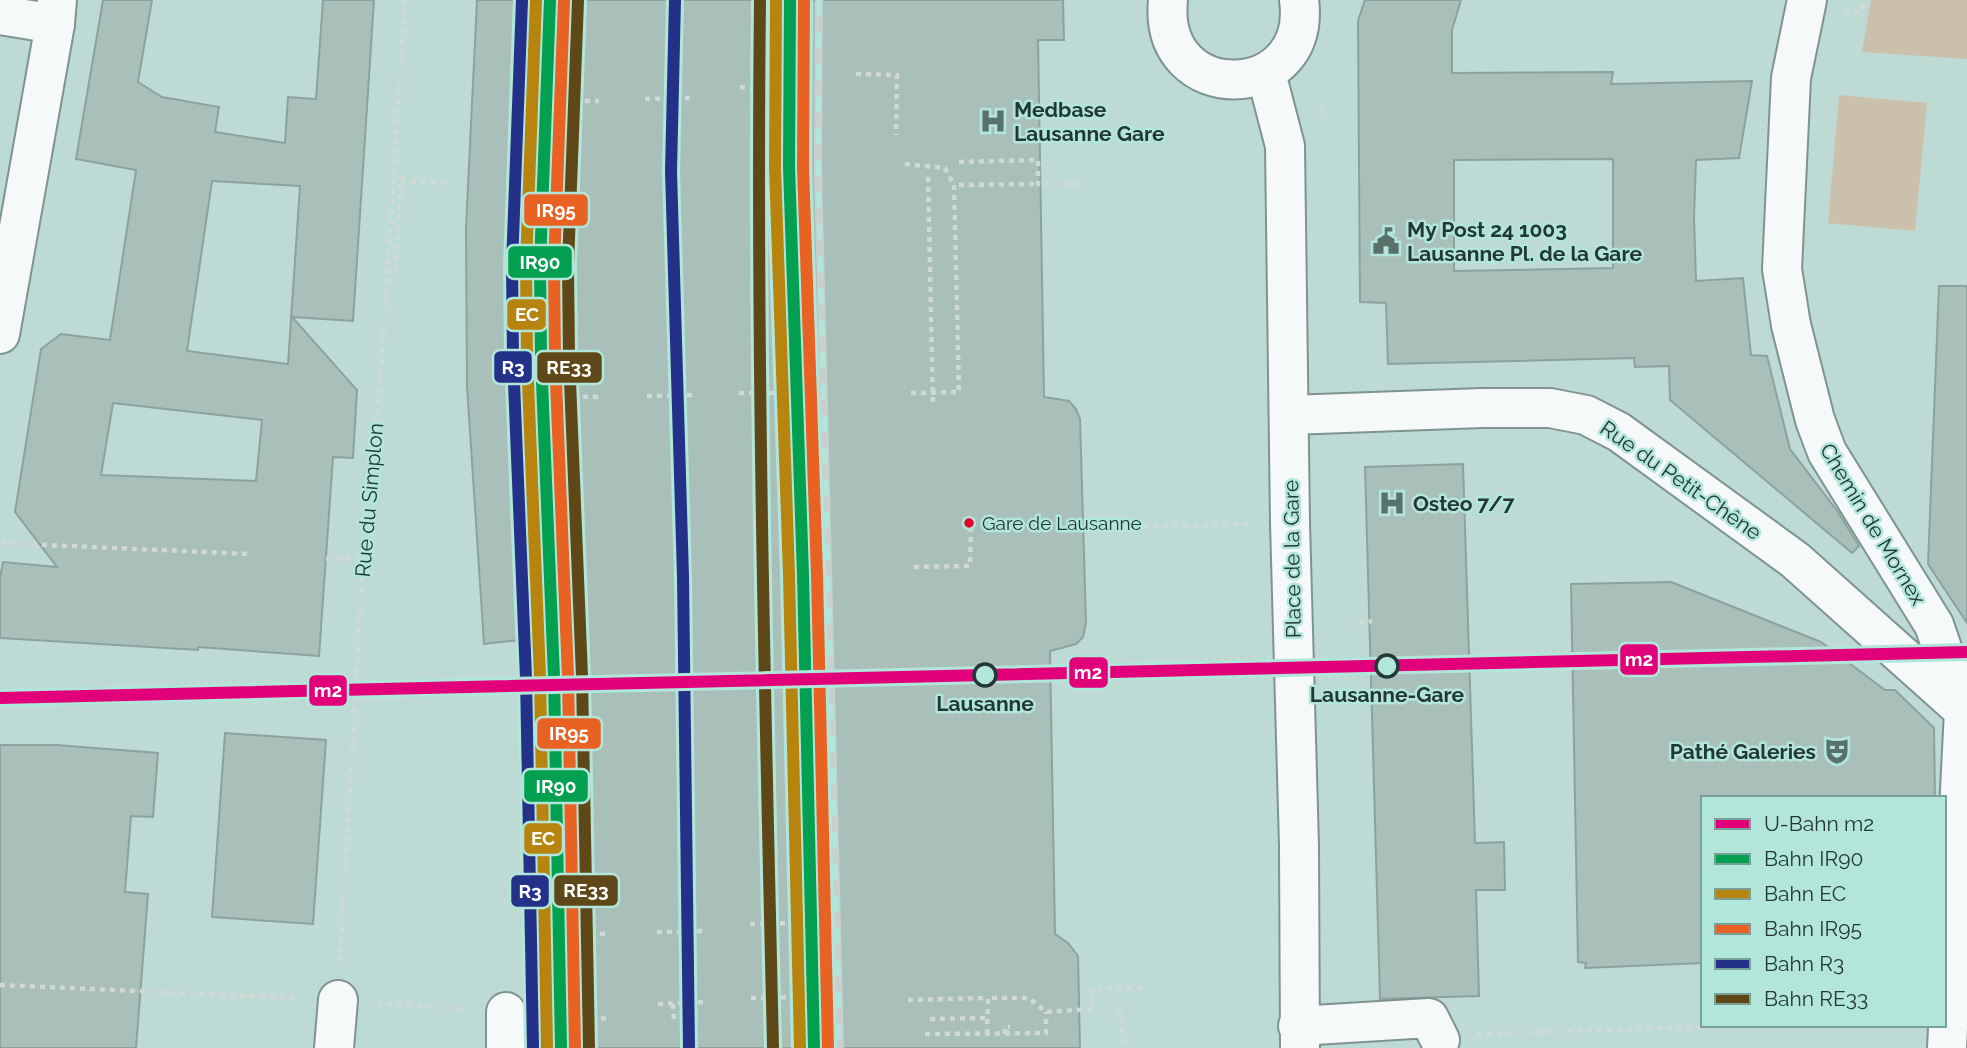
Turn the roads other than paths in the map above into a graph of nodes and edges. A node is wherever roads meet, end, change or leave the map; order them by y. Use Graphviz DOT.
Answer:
graph roads {
  1 [pos="1168,0"];
  2 [pos="1299,0"];
  3 [pos="1807,0"];
  4 [pos="56,12"];
  5 [pos="0,15"];
  6 [pos="1266,73"];
  7 [pos="0,334"];
  8 [pos="1290,415"];
  9 [pos="1966,713"];
  10 [pos="338,1000"];
  11 [pos="1299,1037"];
  12 [pos="1456,1037"];
  13 [pos="334,1048"];
  14 [pos="1947,1048"];
  1 -- 6 [label="street"];
  2 -- 6 [label="street"];
  3 -- 9 [label="street, Chemin de Mornex"];
  4 -- 5 [label="street"];
  4 -- 7 [label="street"];
  6 -- 8 [label="street, Place de la Gare"];
  8 -- 9 [label="street, Rue du Petit-Chêne"];
  8 -- 11 [label="street, Place de la Gare"];
  9 -- 14 [label="street"];
  10 -- 13 [label="street"];
  11 -- 12 [label="street"];
}
